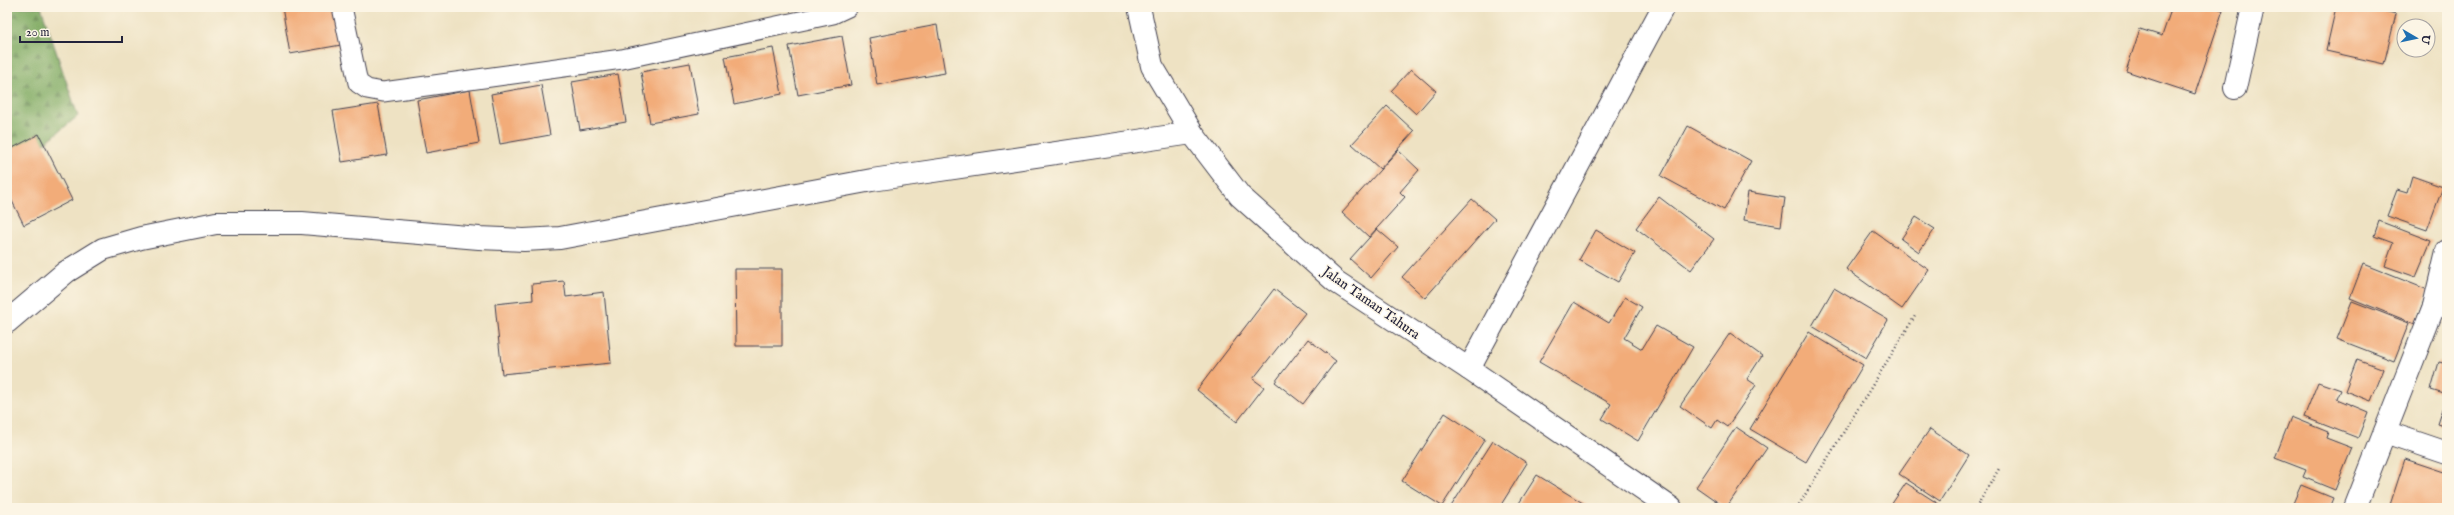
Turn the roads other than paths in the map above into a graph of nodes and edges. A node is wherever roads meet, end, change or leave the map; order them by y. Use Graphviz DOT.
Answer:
graph roads {
  1 [pos="342,7"];
  2 [pos="848,7"];
  3 [pos="1138,7"];
  4 [pos="1663,7"];
  5 [pos="2253,7"];
  6 [pos="2235,88"];
  7 [pos="1192,133"];
  8 [pos="2447,251"];
  9 [pos="2440,308"];
  10 [pos="7,322"];
  11 [pos="1469,369"];
  12 [pos="2384,432"];
  13 [pos="2447,453"];
  14 [pos="1671,508"];
  15 [pos="2355,508"];
  1 -- 2 [label="lane"];
  3 -- 7 [label="street, Jalan Taman Tahura"];
  4 -- 11 [label="street"];
  5 -- 6 [label="street"];
  7 -- 10 [label="street"];
  7 -- 11 [label="street, Jalan Taman Tahura"];
  8 -- 9 [label="street"];
  9 -- 12 [label="street"];
  11 -- 14 [label="street, Jalan Taman Tahura"];
  12 -- 13 [label="street"];
  12 -- 15 [label="street"];
}
